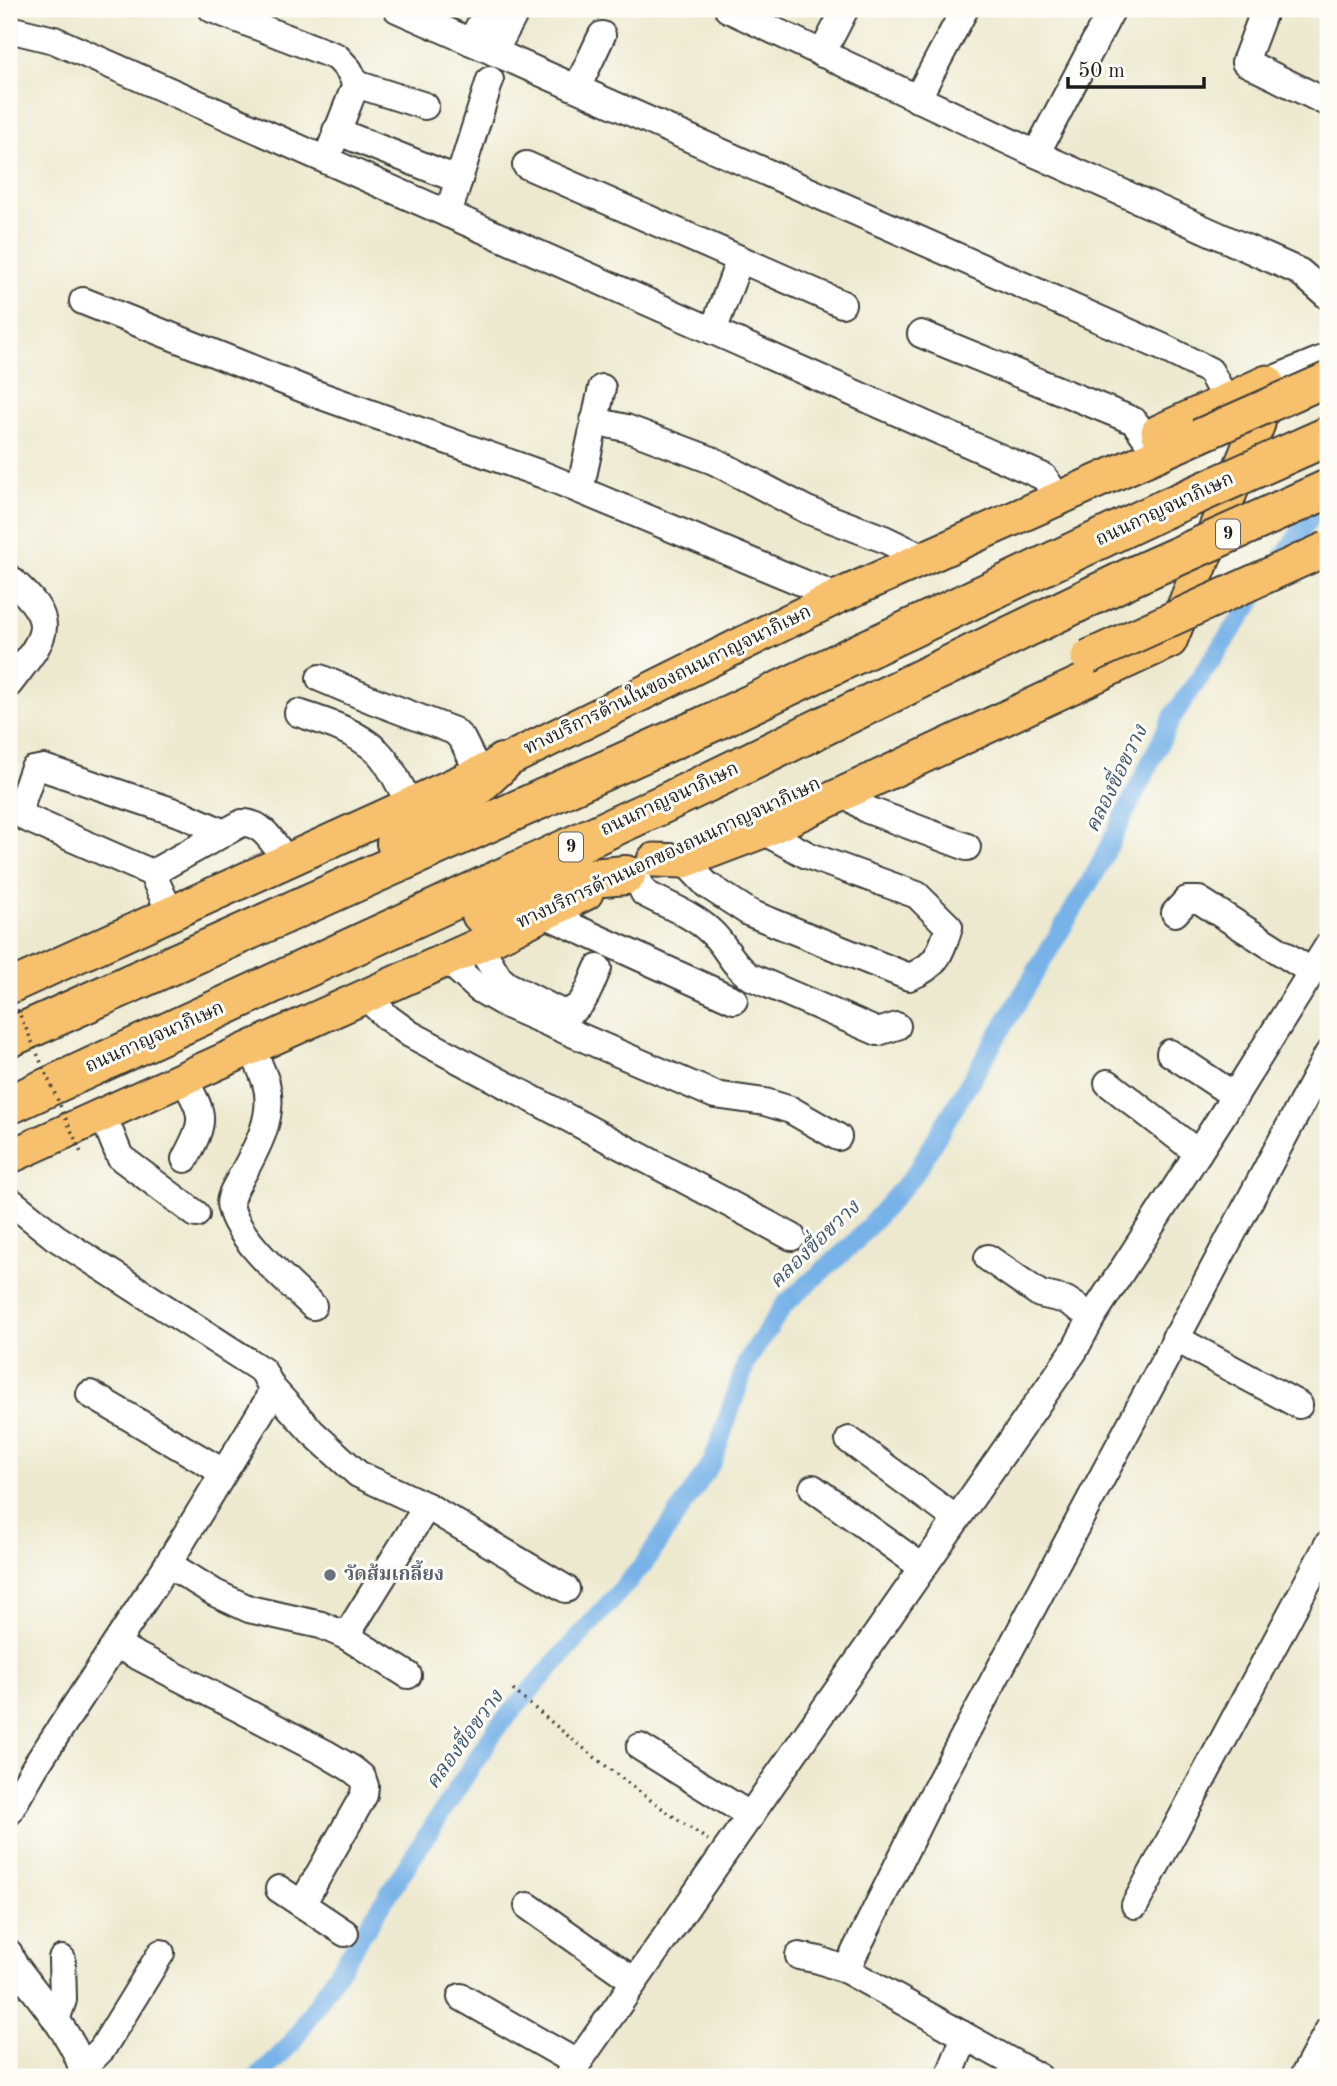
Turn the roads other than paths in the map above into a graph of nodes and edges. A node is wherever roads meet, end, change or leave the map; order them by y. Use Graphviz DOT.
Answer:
graph roads {
  1 [pos="212,9"];
  2 [pos="397,9"];
  3 [pos="488,9"];
  4 [pos="517,9"];
  5 [pos="728,9"];
  6 [pos="845,9"];
  7 [pos="965,9"];
  8 [pos="1112,9"];
  9 [pos="1265,9"];
  10 [pos="9,29"];
  11 [pos="602,35"];
  12 [pos="482,47"];
  13 [pos="822,54"];
  14 [pos="490,80"];
  15 [pos="356,84"];
  16 [pos="577,88"];
  17 [pos="917,99"];
  18 [pos="1328,103"];
  19 [pos="425,106"];
  20 [pos="336,131"];
  21 [pos="1036,155"];
  22 [pos="326,160"];
  23 [pos="526,165"];
  24 [pos="459,180"];
  25 [pos="449,214"];
  26 [pos="740,259"];
  27 [pos="1328,296"];
  28 [pos="83,301"];
  29 [pos="842,304"];
  30 [pos="713,331"];
  31 [pos="921,334"];
  32 [pos="1328,357"];
  33 [pos="1328,379"];
  34 [pos="1267,382"];
  35 [pos="602,387"];
  36 [pos="1226,400"];
  37 [pos="594,421"];
  38 [pos="1328,436"];
  39 [pos="1146,438"];
  40 [pos="1050,486"];
  41 [pos="1328,489"];
  42 [pos="580,490"];
  43 [pos="1328,548"];
  44 [pos="917,555"];
  45 [pos="9,578"];
  46 [pos="877,579"];
  47 [pos="837,597"];
  48 [pos="320,678"];
  49 [pos="9,684"];
  50 [pos="298,713"];
  51 [pos="490,768"];
  52 [pos="843,792"];
  53 [pos="410,805"];
  54 [pos="18,825"];
  55 [pos="763,831"];
  56 [pos="222,832"];
  57 [pos="967,847"];
  58 [pos="288,862"];
  59 [pos="650,867"];
  60 [pos="152,873"];
  61 [pos="308,903"];
  62 [pos="542,913"];
  63 [pos="1175,913"];
  64 [pos="170,914"];
  65 [pos="372,940"];
  66 [pos="479,944"];
  67 [pos="1328,946"];
  68 [pos="446,959"];
  69 [pos="598,968"];
  70 [pos="1312,972"];
  71 [pos="9,989"];
  72 [pos="364,995"];
  73 [pos="734,1000"];
  74 [pos="897,1027"];
  75 [pos="9,1038"];
  76 [pos="251,1047"];
  77 [pos="1170,1053"];
  78 [pos="1328,1054"];
  79 [pos="183,1078"];
  80 [pos="1108,1083"];
  81 [pos="1235,1096"];
  82 [pos="9,1105"];
  83 [pos="103,1115"];
  84 [pos="838,1137"];
  85 [pos="1198,1153"];
  86 [pos="9,1157"];
  87 [pos="185,1159"];
  88 [pos="9,1200"];
  89 [pos="196,1214"];
  90 [pos="792,1237"];
  91 [pos="988,1258"];
  92 [pos="313,1306"];
  93 [pos="1092,1317"];
  94 [pos="1175,1338"];
  95 [pos="272,1388"];
  96 [pos="90,1394"];
  97 [pos="1299,1405"];
  98 [pos="849,1440"];
  99 [pos="223,1472"];
  100 [pos="813,1488"];
  101 [pos="427,1506"];
  102 [pos="955,1518"];
  103 [pos="1328,1545"];
  104 [pos="168,1564"];
  105 [pos="922,1567"];
  106 [pos="566,1589"];
  107 [pos="346,1636"];
  108 [pos="116,1645"];
  109 [pos="408,1675"];
  110 [pos="640,1747"];
  111 [pos="9,1811"];
  112 [pos="751,1816"];
  113 [pos="279,1889"];
  114 [pos="302,1904"];
  115 [pos="1135,1905"];
  116 [pos="528,1906"];
  117 [pos="345,1933"];
  118 [pos="161,1953"];
  119 [pos="799,1956"];
  120 [pos="62,1958"];
  121 [pos="10,1960"];
  122 [pos="846,1970"];
  123 [pos="634,1981"];
  124 [pos="461,1997"];
  125 [pos="56,2020"];
  126 [pos="1328,2031"];
  127 [pos="965,2036"];
  128 [pos="573,2070"];
  129 [pos="83,2073"];
  130 [pos="949,2077"];
  131 [pos="1039,2077"];
  132 [pos="1303,2077"];
  1 -- 15 [label="street"];
  2 -- 12 [label="street"];
  3 -- 12 [label="street"];
  4 -- 12 [label="street"];
  5 -- 13 [label="street"];
  6 -- 13 [label="street"];
  7 -- 17 [label="street"];
  8 -- 21 [label="street"];
  9 -- 18 [label="street"];
  10 -- 22 [label="street"];
  11 -- 16 [label="street"];
  12 -- 16 [label="street"];
  13 -- 17 [label="street"];
  14 -- 24 [label="street"];
  15 -- 19 [label="street"];
  15 -- 20 [label="street"];
  16 -- 36 [label="street"];
  17 -- 21 [label="street"];
  20 -- 22 [label="street"];
  20 -- 24 [label="street"];
  21 -- 27 [label="street"];
  22 -- 25 [label="street"];
  23 -- 26 [label="street"];
  24 -- 25 [label="street"];
  25 -- 30 [label="street"];
  26 -- 29 [label="street"];
  26 -- 30 [label="street"];
  28 -- 42 [label="street"];
  30 -- 40 [label="street"];
  31 -- 39 [label="street"];
  32 -- 34 [label="street"];
  33 -- 46 [label="main road, ทางบริการด้านในของถนนกาญจนาภิเษก, bridge"];
  34 -- 36 [label="main road"];
  34 -- 52 [label="main road"];
  35 -- 37 [label="street"];
  36 -- 39 [label="main road"];
  37 -- 42 [label="street"];
  37 -- 44 [label="street"];
  38 -- 61 [label="highway, ถนนกาญจนาภิเษก, bridge"];
  39 -- 40 [label="main road"];
  40 -- 44 [label="main road"];
  41 -- 65 [label="highway, ถนนกาญจนาภิเษก / 9, bridge"];
  42 -- 47 [label="street"];
  43 -- 59 [label="main road, ทางบริการด้านนอกของถนนกาญจนาภิเษก, bridge"];
  44 -- 46 [label="main road"];
  45 -- 49 [label="street"];
  46 -- 47 [label="main road, ทางบริการด้านในของถนนกาญจนาภิเษก"];
  47 -- 51 [label="main road, ทางบริการด้านในของถนนกาญจนาภิเษก"];
  48 -- 51 [label="street"];
  50 -- 53 [label="street"];
  51 -- 53 [label="main road, ทางบริการด้านในของถนนกาญจนาภิเษก"];
  51 -- 61 [label="highway"];
  52 -- 55 [label="main road"];
  52 -- 57 [label="street"];
  53 -- 58 [label="main road, ทางบริการด้านในของถนนกาญจนาภิเษก"];
  54 -- 56 [label="street"];
  54 -- 60 [label="street"];
  55 -- 59 [label="main road"];
  55 -- 59 [label="street"];
  56 -- 58 [label="street"];
  56 -- 60 [label="street"];
  58 -- 64 [label="main road, ทางบริการด้านในของถนนกาญจนาภิเษก"];
  59 -- 62 [label="main road, ทางบริการด้านนอกของถนนกาญจนาภิเษก"];
  59 -- 65 [label="highway"];
  59 -- 74 [label="street"];
  60 -- 64 [label="street"];
  61 -- 75 [label="highway, ถนนกาญจนาภิเษก"];
  62 -- 66 [label="main road, ทางบริการด้านนอกของถนนกาญจนาภิเษก"];
  62 -- 73 [label="street"];
  63 -- 70 [label="street"];
  64 -- 71 [label="main road, ทางบริการด้านในของถนนกาญจนาภิเษก"];
  65 -- 82 [label="highway, ถนนกาญจนาภิเษก / 9"];
  66 -- 68 [label="main road, ทางบริการด้านนอกของถนนกาญจนาภิเษก"];
  66 -- 69 [label="street"];
  67 -- 70 [label="street"];
  68 -- 72 [label="main road, ทางบริการด้านนอกของถนนกาญจนาภิเษก"];
  68 -- 84 [label="street"];
  70 -- 81 [label="street"];
  72 -- 76 [label="main road, ทางบริการด้านนอกของถนนกาญจนาภิเษก"];
  72 -- 90 [label="street"];
  76 -- 79 [label="main road, ทางบริการด้านนอกของถนนกาญจนาภิเษก"];
  76 -- 92 [label="street"];
  77 -- 81 [label="street"];
  78 -- 94 [label="street"];
  79 -- 83 [label="main road, ทางบริการด้านนอกของถนนกาญจนาภิเษก"];
  79 -- 87 [label="street"];
  80 -- 85 [label="street"];
  81 -- 85 [label="street"];
  83 -- 86 [label="main road, ทางบริการด้านนอกของถนนกาญจนาภิเษก"];
  83 -- 89 [label="street"];
  85 -- 93 [label="street"];
  88 -- 95 [label="street"];
  91 -- 93 [label="street"];
  93 -- 102 [label="street"];
  94 -- 97 [label="street"];
  94 -- 122 [label="street"];
  95 -- 99 [label="street"];
  95 -- 101 [label="street"];
  96 -- 99 [label="street"];
  98 -- 102 [label="street"];
  99 -- 104 [label="street"];
  100 -- 105 [label="street"];
  101 -- 106 [label="street"];
  101 -- 107 [label="street"];
  102 -- 105 [label="street"];
  103 -- 115 [label="street"];
  104 -- 107 [label="street"];
  104 -- 108 [label="street"];
  105 -- 112 [label="street"];
  107 -- 109 [label="street"];
  108 -- 111 [label="street"];
  108 -- 114 [label="street"];
  110 -- 112 [label="street"];
  112 -- 123 [label="street"];
  113 -- 114 [label="street"];
  114 -- 117 [label="street"];
  116 -- 123 [label="street"];
  118 -- 129 [label="street"];
  119 -- 122 [label="street"];
  120 -- 125 [label="street"];
  121 -- 125 [label="street"];
  122 -- 127 [label="street"];
  123 -- 128 [label="street"];
  124 -- 128 [label="street"];
  125 -- 129 [label="street"];
  126 -- 132 [label="street"];
  127 -- 130 [label="street"];
  127 -- 131 [label="street"];
}
